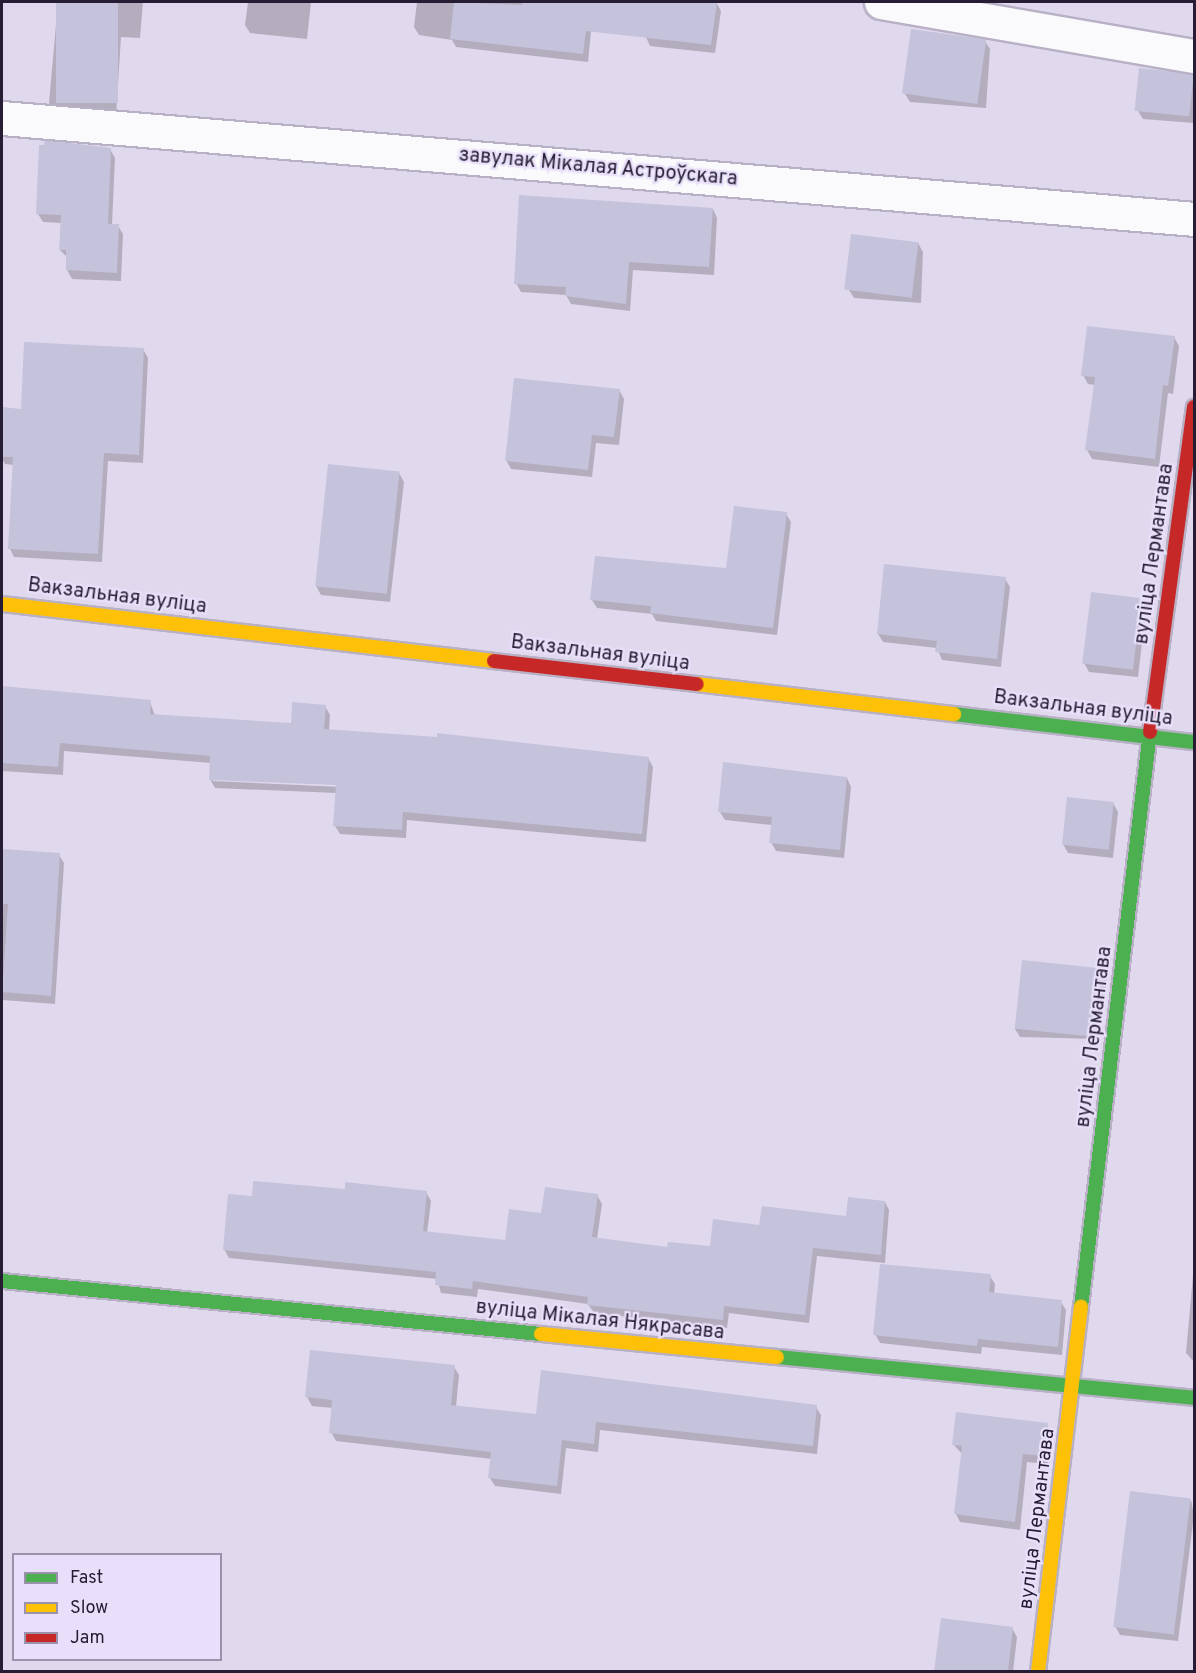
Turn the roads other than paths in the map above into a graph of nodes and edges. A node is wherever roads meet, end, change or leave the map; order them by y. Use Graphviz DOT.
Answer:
graph roads {
  1 [pos="881,2"];
  2 [pos="1194,56"];
  3 [pos="2,118"];
  4 [pos="1194,219"];
  5 [pos="1194,407"];
  6 [pos="2,604"];
  7 [pos="1149,737"];
  8 [pos="1194,742"];
  9 [pos="2,1281"];
  10 [pos="1075,1389"];
  11 [pos="1194,1398"];
  12 [pos="1038,1671"];
  1 -- 2 [label="street"];
  3 -- 4 [label="street, завулак Мікалая Астроўскага"];
  5 -- 7 [label="street, вуліца Лермантава"];
  6 -- 7 [label="street, Вакзальная вуліца"];
  7 -- 8 [label="street, Вакзальная вуліца"];
  7 -- 10 [label="street, вуліца Лермантава"];
  9 -- 10 [label="street, вуліца Мікалая Някрасава"];
  10 -- 11 [label="street, вуліца Мікалая Някрасава"];
  10 -- 12 [label="street, вуліца Лермантава"];
}
